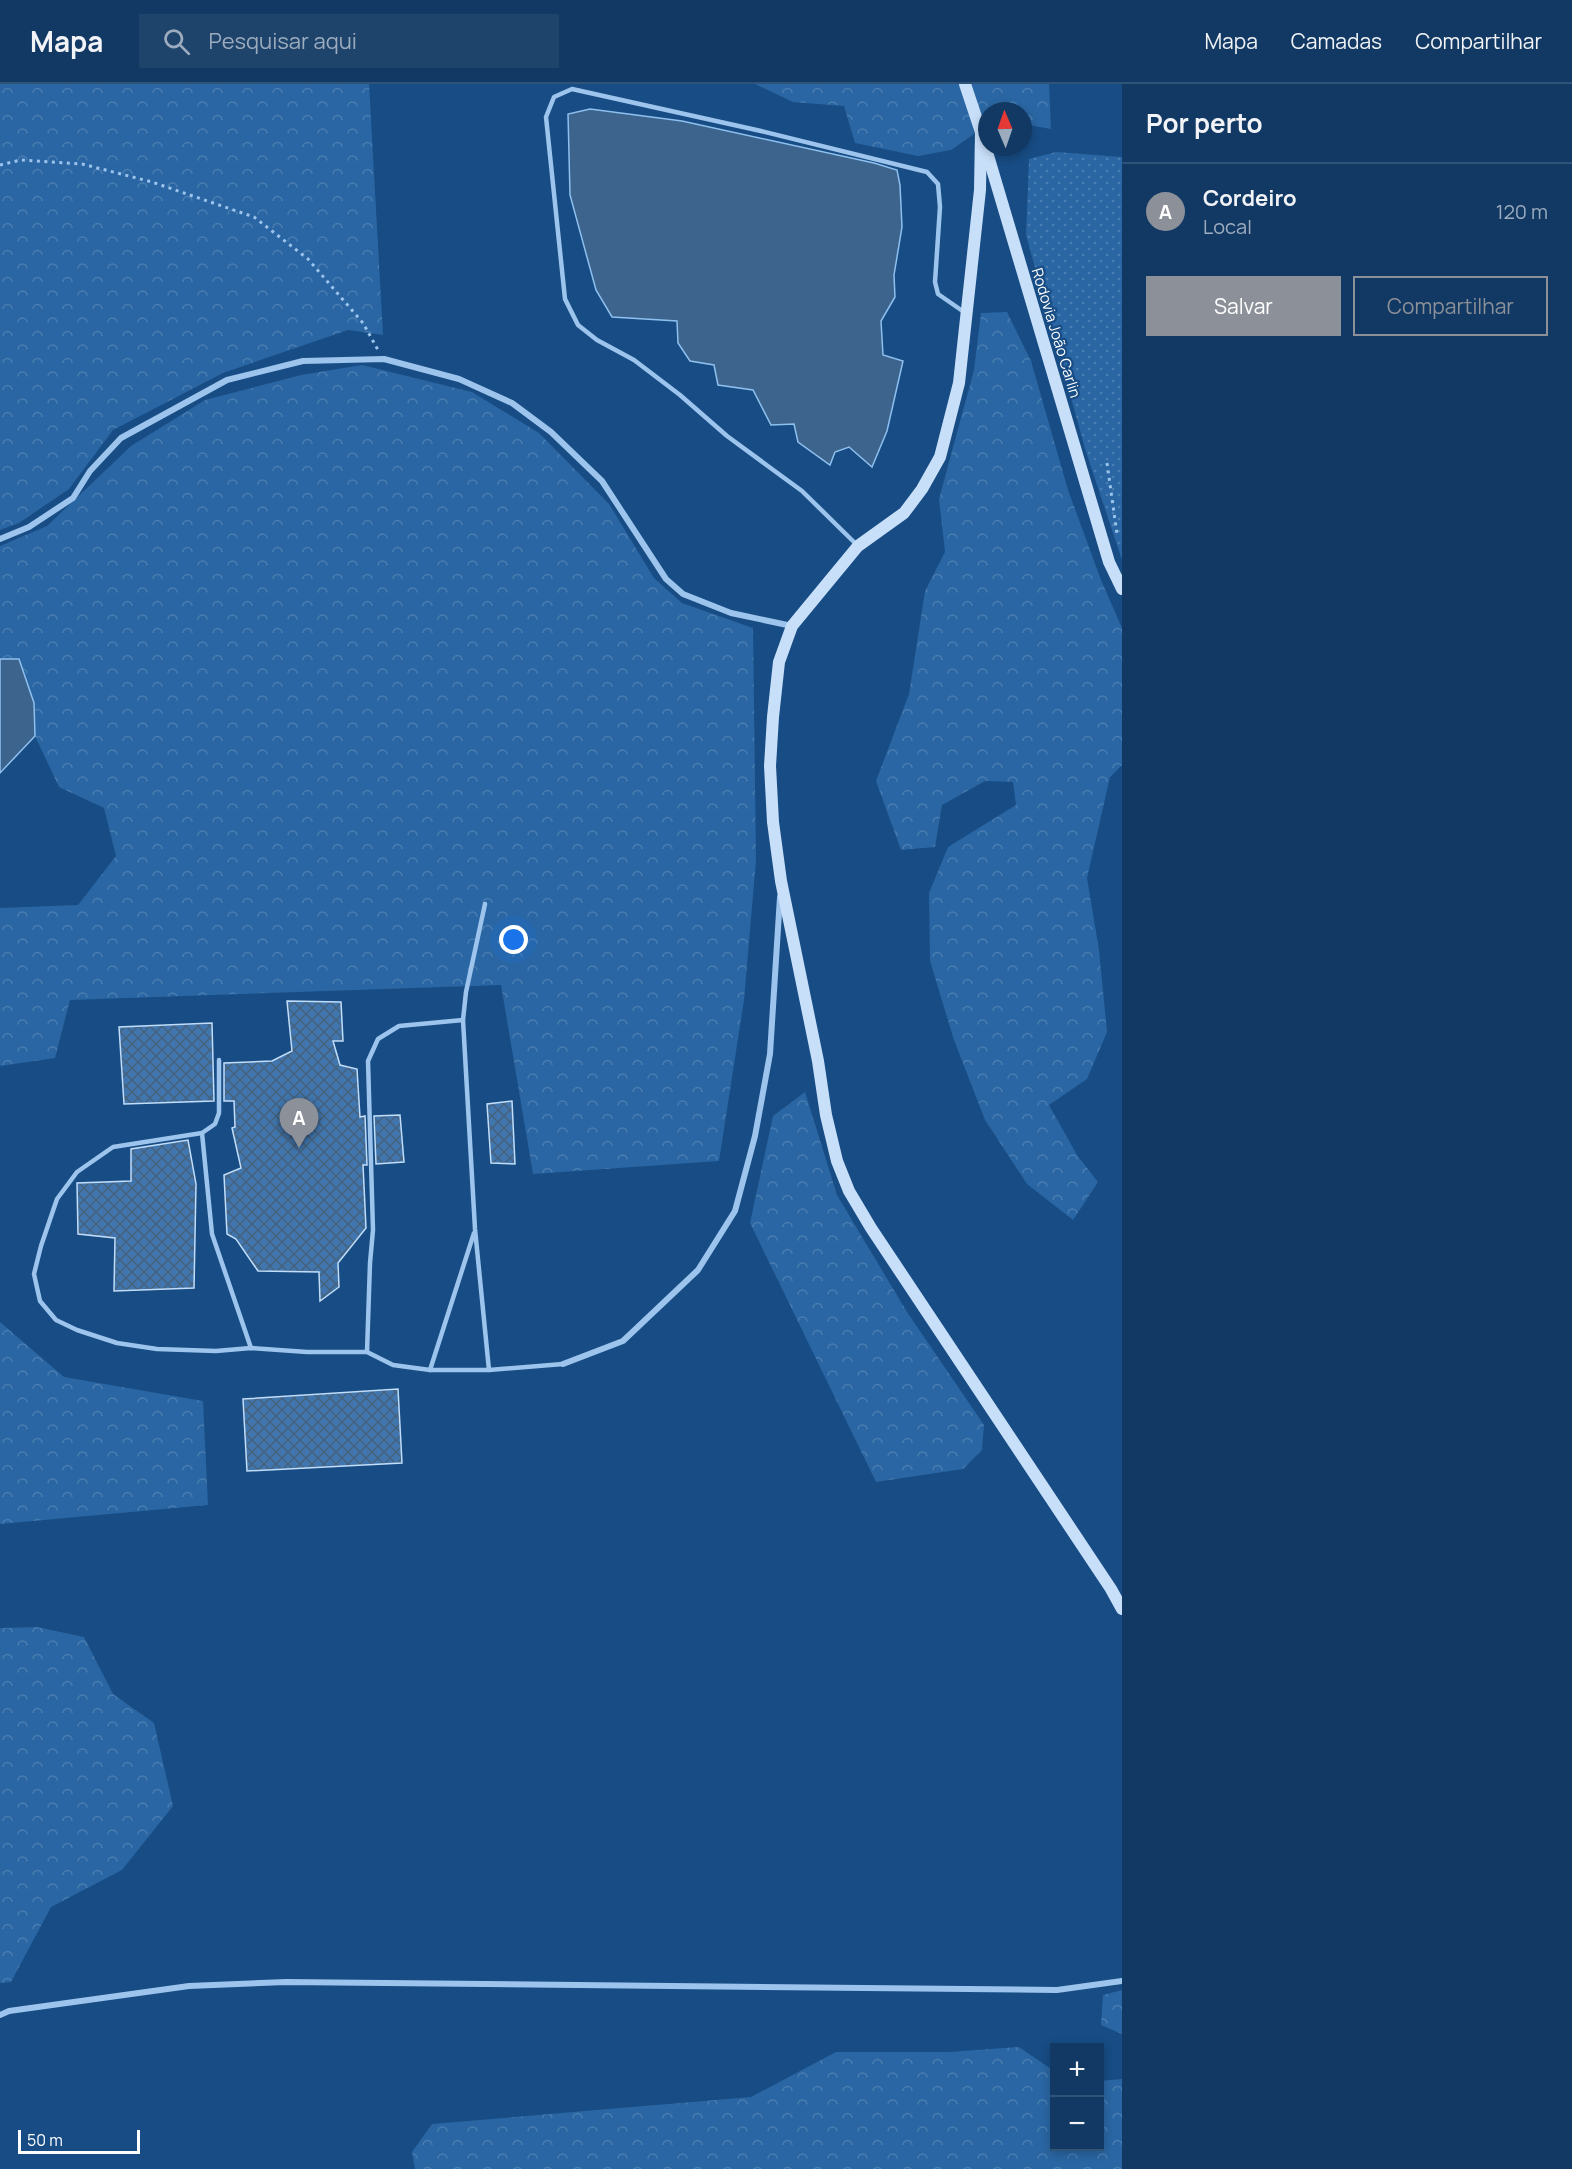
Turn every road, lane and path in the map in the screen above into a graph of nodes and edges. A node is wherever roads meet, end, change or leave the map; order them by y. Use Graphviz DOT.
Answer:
graph roads {
  1 [pos="965,84"];
  2 [pos="978,123"];
  3 [pos="981,156"];
  4 [pos="988,156"];
  5 [pos="0,165"];
  6 [pos="966,313"];
  7 [pos="384,359"];
  8 [pos="1107,463"];
  9 [pos="1117,536"];
  10 [pos="0,539"];
  11 [pos="858,546"];
  12 [pos="1122,589"];
  13 [pos="792,626"];
  14 [pos="781,881"];
  15 [pos="485,904"];
  16 [pos="463,1020"];
  17 [pos="219,1060"];
  18 [pos="202,1133"];
  19 [pos="475,1228"];
  20 [pos="251,1348"];
  21 [pos="367,1352"];
  22 [pos="563,1364"];
  23 [pos="430,1370"];
  24 [pos="489,1370"];
  25 [pos="1122,1609"];
  26 [pos="1122,1981"];
  27 [pos="0,2015"];
  1 -- 2 [label="street, Rodovia João Carlin"];
  3 -- 6 [label="street"];
  4 -- 12 [label="street, Rodovia João Carlin"];
  5 -- 7 [label="path"];
  6 -- 11 [label="street"];
  6 -- 11 [label="lane"];
  7 -- 10 [label="street"];
  7 -- 13 [label="street"];
  8 -- 9 [label="path"];
  11 -- 13 [label="street"];
  13 -- 14 [label="street"];
  14 -- 22 [label="street"];
  14 -- 25 [label="street"];
  15 -- 16 [label="lane"];
  16 -- 19 [label="lane"];
  16 -- 21 [label="lane"];
  17 -- 18 [label="lane"];
  18 -- 20 [label="lane"];
  18 -- 20 [label="lane"];
  19 -- 23 [label="lane"];
  19 -- 24 [label="lane"];
  20 -- 21 [label="lane"];
  21 -- 23 [label="lane"];
  22 -- 24 [label="lane"];
  23 -- 24 [label="lane"];
  26 -- 27 [label="street"];
}
